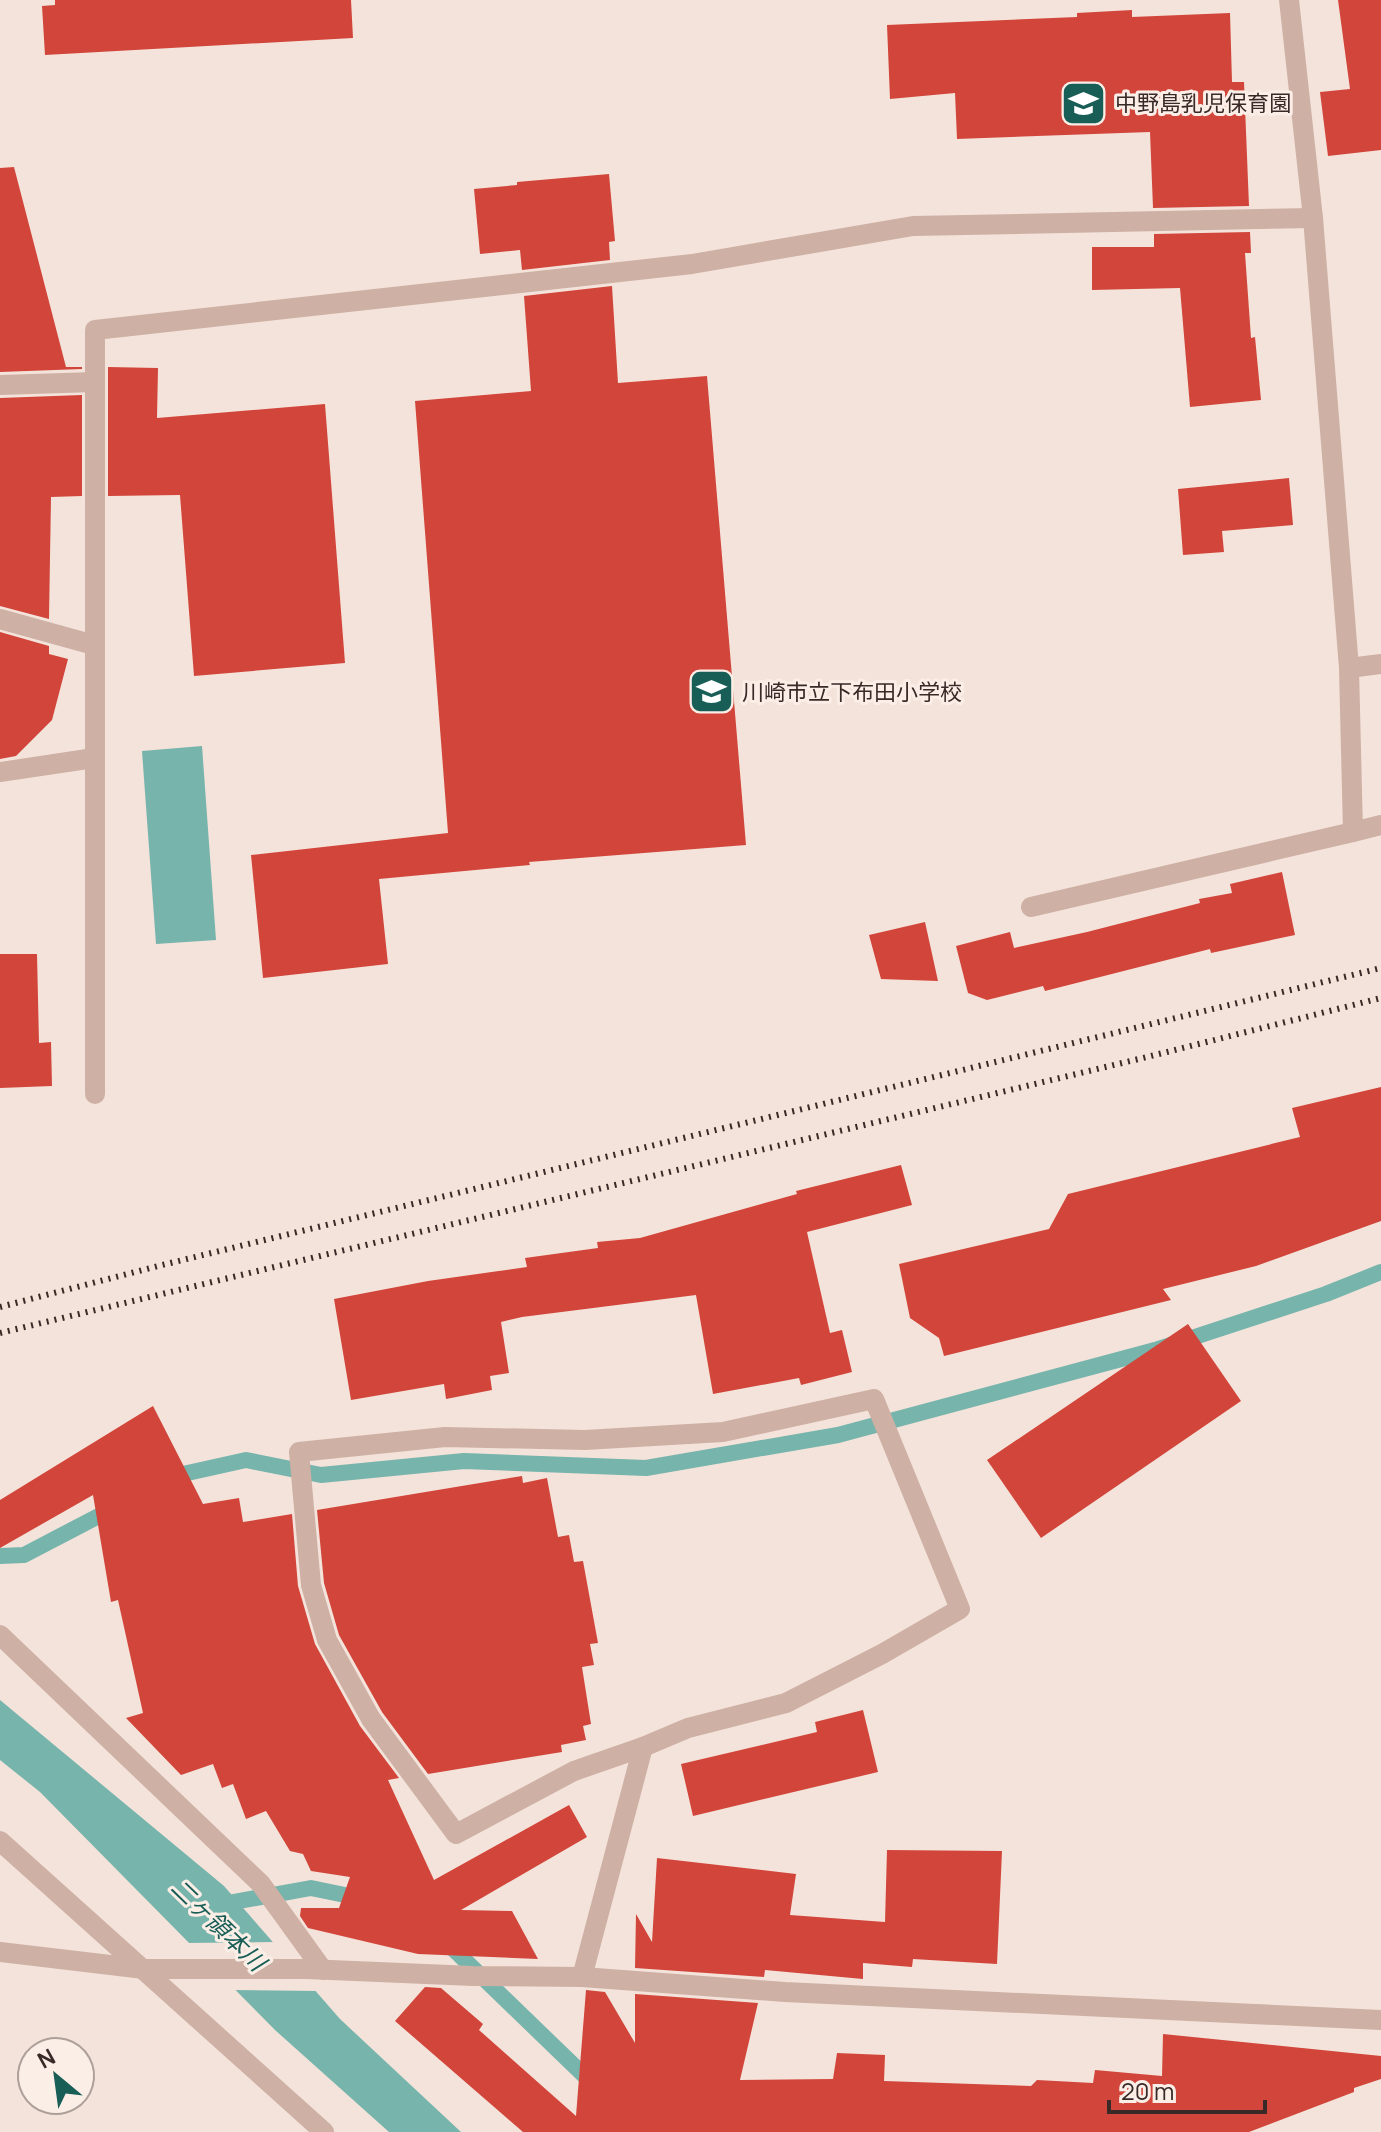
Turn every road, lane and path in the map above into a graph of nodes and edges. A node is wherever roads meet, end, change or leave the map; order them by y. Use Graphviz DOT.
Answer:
graph roads {
  1 [pos="1289,0"];
  2 [pos="1313,218"];
  3 [pos="95,382"];
  4 [pos="0,385"];
  5 [pos="0,619"];
  6 [pos="94,645"];
  7 [pos="1381,664"];
  8 [pos="1349,668"];
  9 [pos="94,758"];
  10 [pos="0,772"];
  11 [pos="1381,825"];
  12 [pos="1353,832"];
  13 [pos="1031,907"];
  14 [pos="95,1094"];
  15 [pos="0,1635"];
  16 [pos="643,1747"];
  17 [pos="0,1841"];
  18 [pos="0,1952"];
  19 [pos="144,1969"];
  20 [pos="315,1969"];
  21 [pos="582,1977"];
  22 [pos="1381,2020"];
  23 [pos="324,2132"];
  1 -- 2 [label="street"];
  2 -- 3 [label="street"];
  2 -- 8 [label="street"];
  3 -- 4 [label="street"];
  3 -- 6 [label="street"];
  5 -- 6 [label="street"];
  6 -- 9 [label="street"];
  7 -- 8 [label="street"];
  8 -- 12 [label="street"];
  9 -- 10 [label="street"];
  9 -- 14 [label="street"];
  11 -- 12 [label="street"];
  12 -- 13 [label="street"];
  15 -- 20 [label="street"];
  16 -- 16 [label="street"];
  16 -- 21 [label="street"];
  17 -- 19 [label="street"];
  18 -- 19 [label="street"];
  19 -- 20 [label="street"];
  19 -- 23 [label="street"];
  20 -- 21 [label="street"];
  21 -- 22 [label="street"];
}
